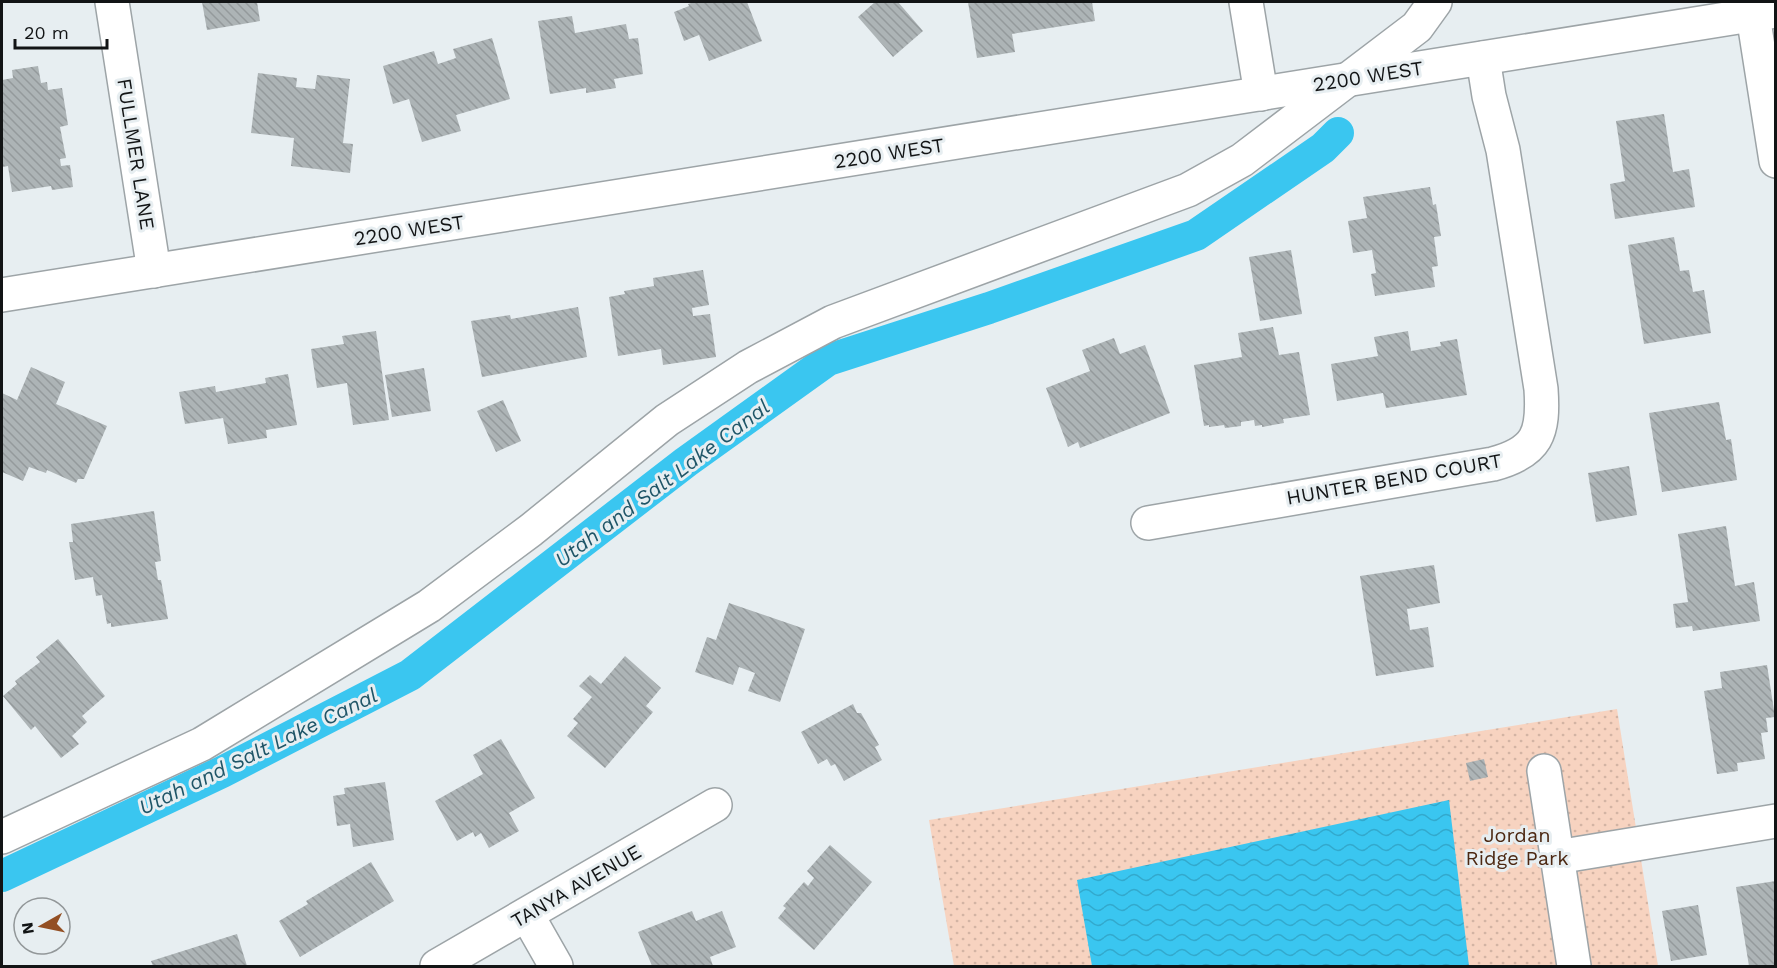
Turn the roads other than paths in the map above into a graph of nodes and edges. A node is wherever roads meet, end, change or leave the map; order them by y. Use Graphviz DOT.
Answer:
graph roads {
  1 [pos="112,2"];
  2 [pos="1246,2"];
  3 [pos="1435,2"];
  4 [pos="1764,13"];
  5 [pos="1483,58"];
  6 [pos="1347,80"];
  7 [pos="1261,94"];
  8 [pos="1776,161"];
  9 [pos="154,271"];
  10 [pos="2,295"];
  11 [pos="1148,523"];
  12 [pos="1544,771"];
  13 [pos="715,805"];
  14 [pos="1776,821"];
  15 [pos="2,837"];
  16 [pos="1557,856"];
  17 [pos="527,915"];
  18 [pos="437,966"];
  19 [pos="556,966"];
  20 [pos="1574,966"];
  1 -- 9 [label="street, FULLMER LANE"];
  2 -- 7 [label="street"];
  3 -- 6 [label="street"];
  4 -- 5 [label="street, 2200 WEST"];
  4 -- 8 [label="street"];
  5 -- 6 [label="street, 2200 WEST"];
  5 -- 11 [label="street, HUNTER BEND COURT"];
  6 -- 7 [label="street, 2200 WEST"];
  6 -- 15 [label="street"];
  7 -- 9 [label="street, 2200 WEST"];
  9 -- 10 [label="street, 2200 WEST"];
  12 -- 16 [label="street"];
  13 -- 17 [label="street, TANYA AVENUE"];
  14 -- 16 [label="street"];
  16 -- 20 [label="street"];
  17 -- 18 [label="street, TANYA AVENUE"];
  17 -- 19 [label="street"];
}
